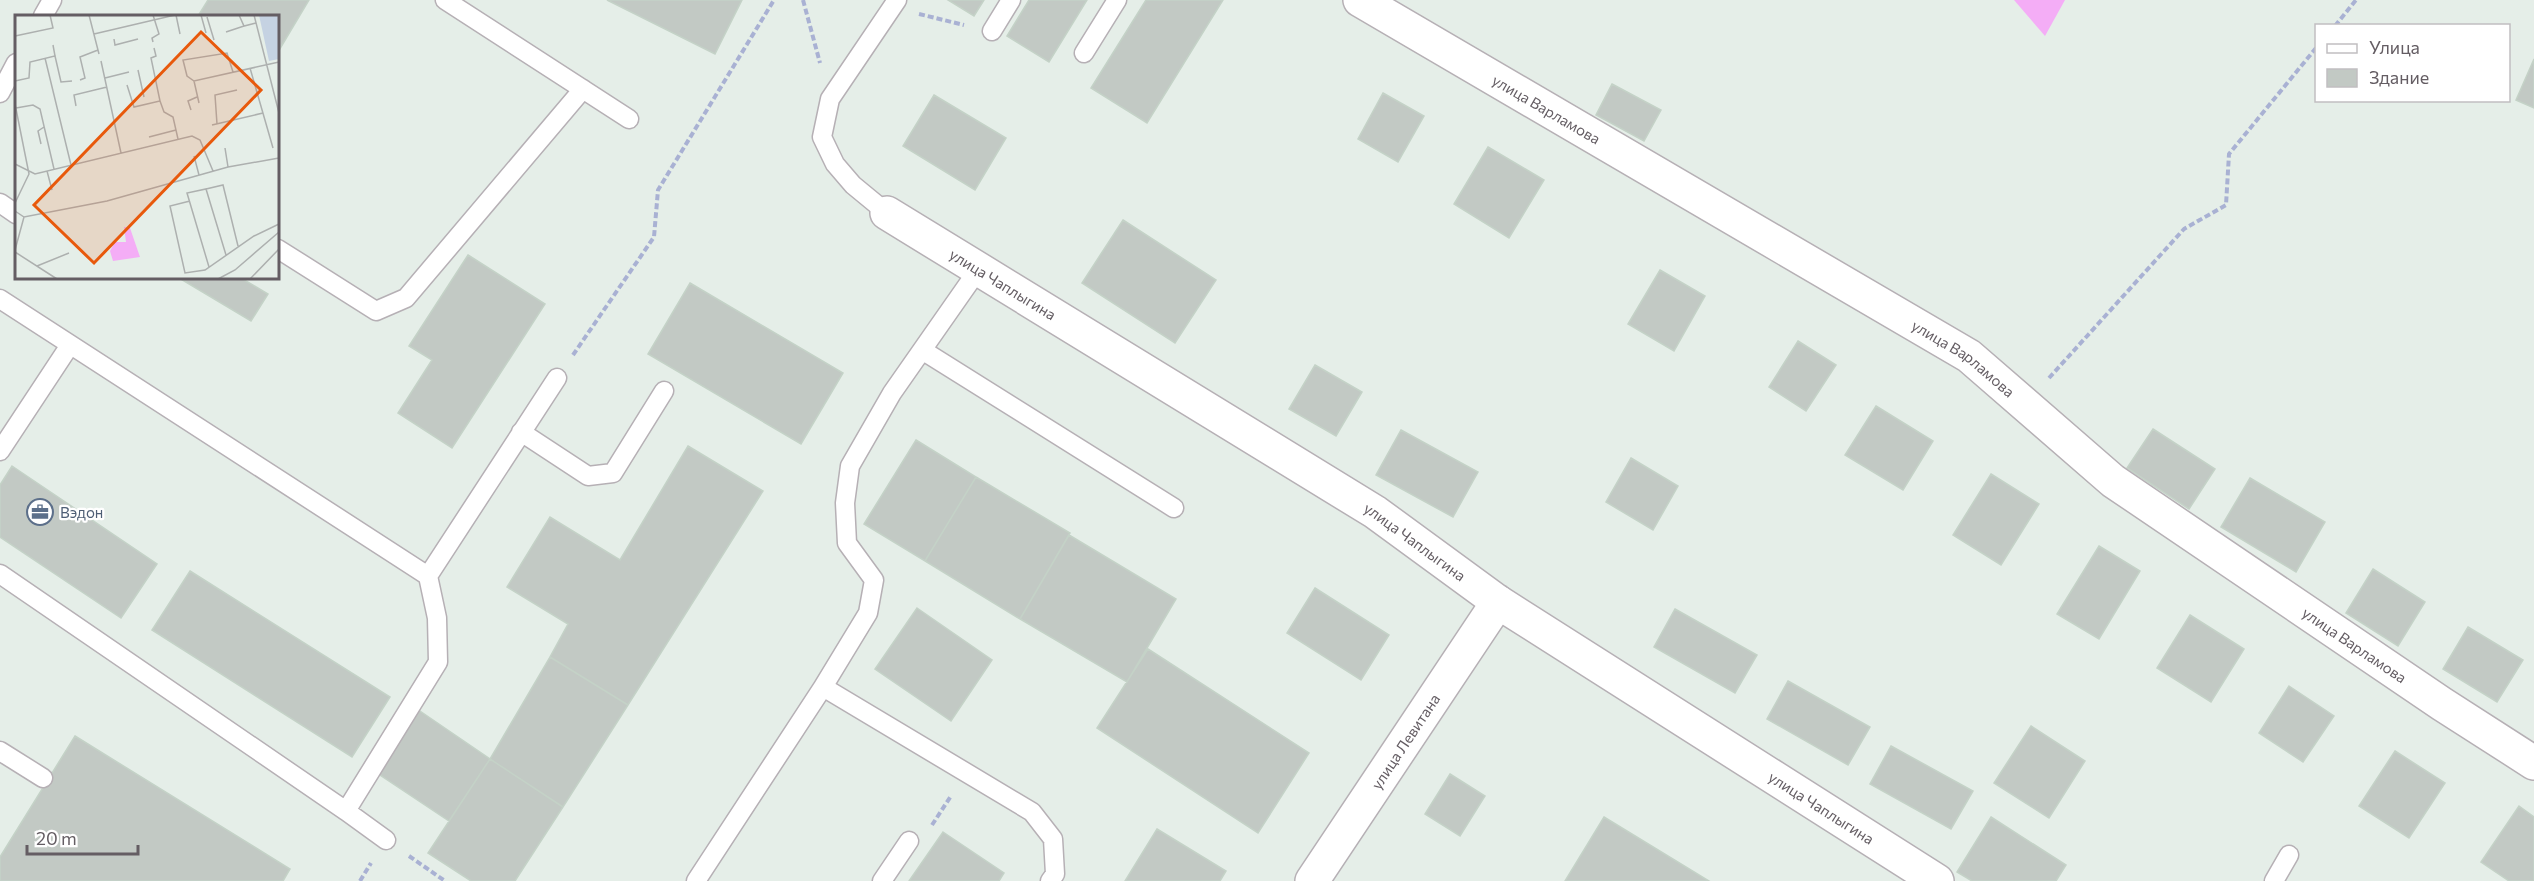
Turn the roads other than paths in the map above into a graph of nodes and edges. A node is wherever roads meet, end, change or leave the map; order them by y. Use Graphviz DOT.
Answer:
graph roads {
  1 [pos="52,0"];
  2 [pos="445,0"];
  3 [pos="1011,0"];
  4 [pos="1117,0"];
  5 [pos="1360,0"];
  6 [pos="896,3"];
  7 [pos="44,15"];
  8 [pos="992,31"];
  9 [pos="1084,53"];
  10 [pos="15,65"];
  11 [pos="583,89"];
  12 [pos="0,93"];
  13 [pos="629,119"];
  14 [pos="0,203"];
  15 [pos="15,213"];
  16 [pos="887,213"];
  17 [pos="279,250"];
  18 [pos="978,270"];
  19 [pos="0,299"];
  20 [pos="70,345"];
  21 [pos="922,350"];
  22 [pos="556,378"];
  23 [pos="664,391"];
  24 [pos="521,432"];
  25 [pos="0,451"];
  26 [pos="1174,508"];
  27 [pos="0,574"];
  28 [pos="428,576"];
  29 [pos="1498,602"];
  30 [pos="823,687"];
  31 [pos="0,751"];
  32 [pos="2534,763"];
  33 [pos="43,778"];
  34 [pos="346,811"];
  35 [pos="386,840"];
  36 [pos="909,841"];
  37 [pos="2289,855"];
  38 [pos="696,881"];
  39 [pos="882,881"];
  40 [pos="1050,881"];
  41 [pos="1312,881"];
  42 [pos="1937,881"];
  43 [pos="2274,881"];
  1 -- 7 [label="lane"];
  2 -- 11 [label="lane"];
  3 -- 8 [label="lane"];
  4 -- 9 [label="lane"];
  5 -- 32 [label="street, улица Варламова"];
  6 -- 16 [label="lane"];
  10 -- 12 [label="lane"];
  11 -- 13 [label="lane"];
  11 -- 17 [label="lane"];
  14 -- 15 [label="lane"];
  16 -- 18 [label="street, улица Чаплыгина"];
  18 -- 21 [label="lane"];
  18 -- 29 [label="street, улица Чаплыгина"];
  19 -- 20 [label="lane"];
  20 -- 25 [label="lane"];
  20 -- 28 [label="lane"];
  21 -- 26 [label="lane"];
  21 -- 30 [label="lane"];
  22 -- 24 [label="lane"];
  23 -- 24 [label="lane"];
  24 -- 28 [label="lane"];
  27 -- 34 [label="lane"];
  28 -- 34 [label="lane"];
  29 -- 41 [label="street, улица Левитана"];
  29 -- 42 [label="street, улица Чаплыгина"];
  30 -- 38 [label="lane"];
  30 -- 40 [label="lane"];
  31 -- 33 [label="lane"];
  34 -- 35 [label="lane"];
  36 -- 39 [label="lane"];
  37 -- 43 [label="lane"];
}
